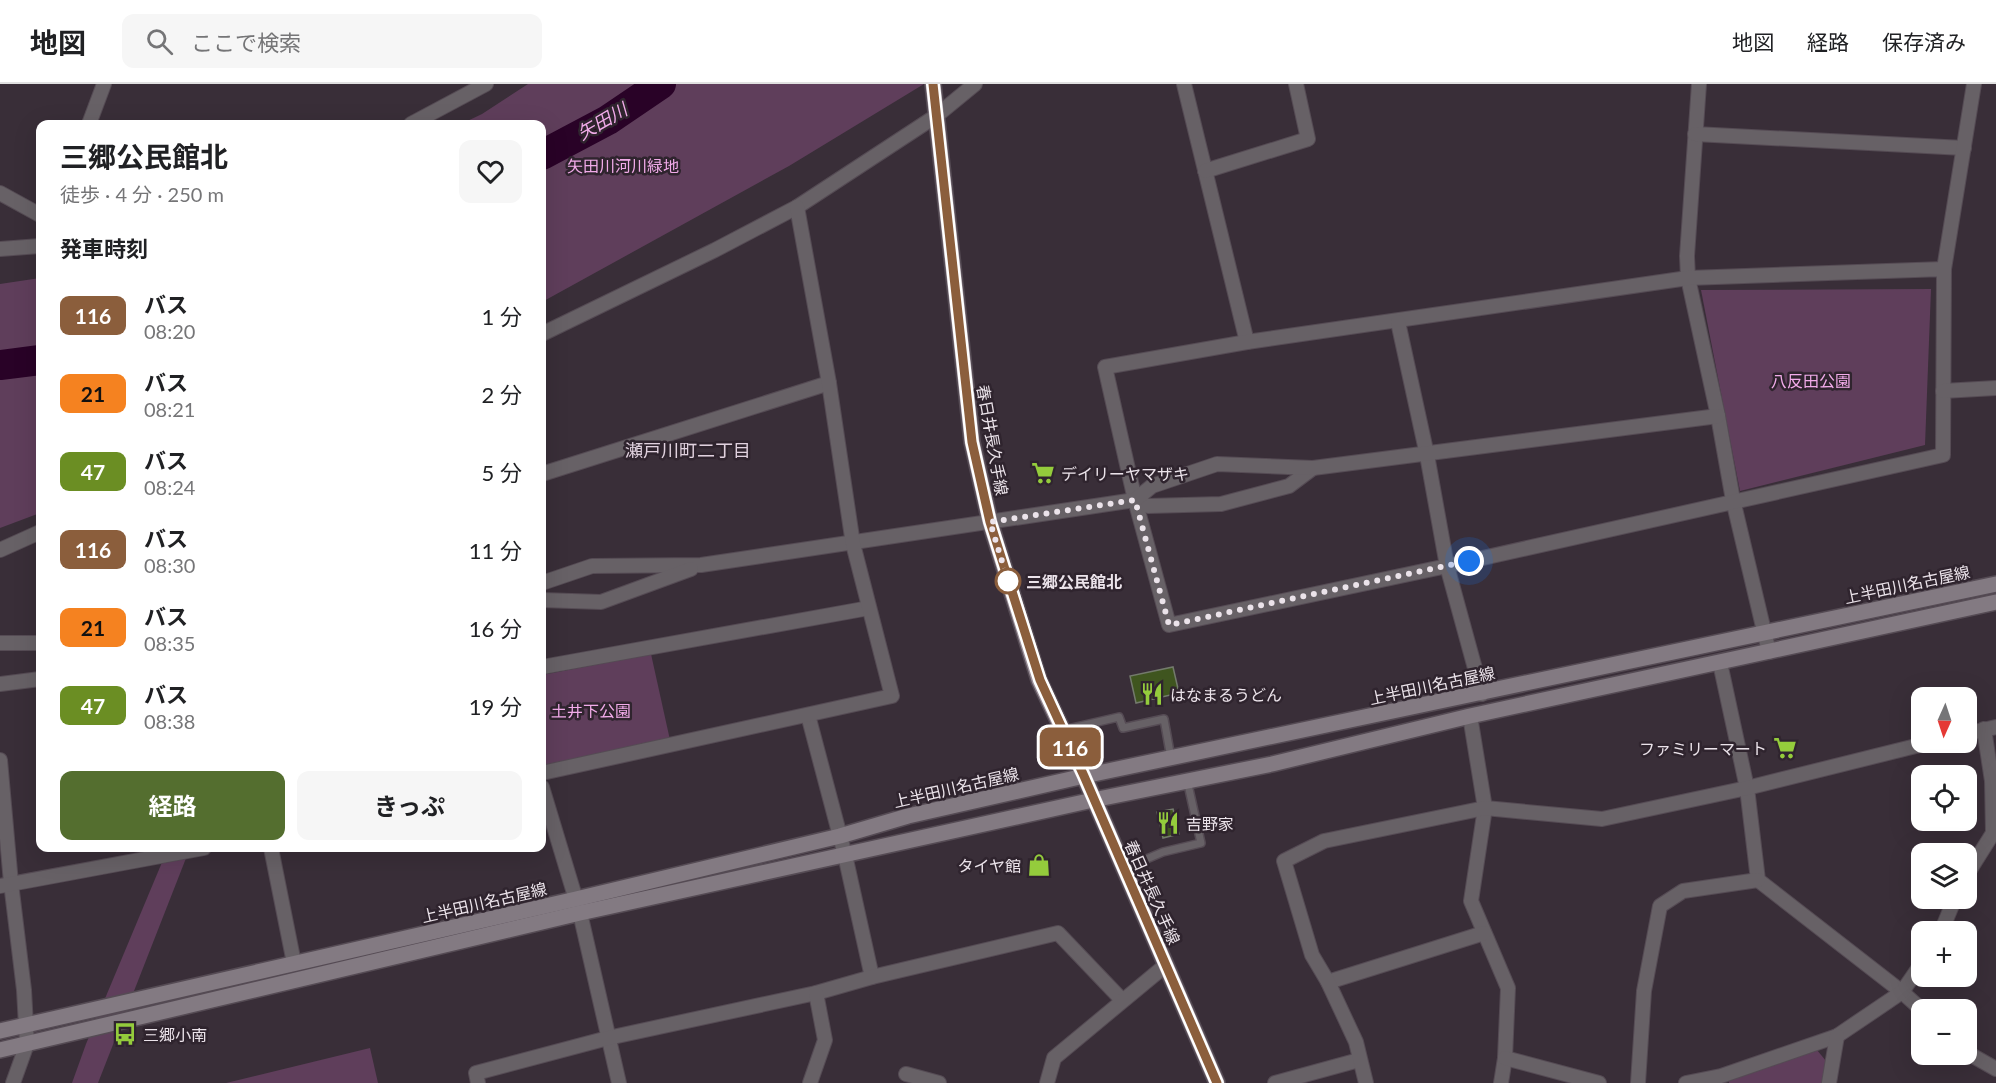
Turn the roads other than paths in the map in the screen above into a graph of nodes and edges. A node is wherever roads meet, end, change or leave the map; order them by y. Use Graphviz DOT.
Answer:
graph roads {
  1 [pos="104,84"];
  2 [pos="486,84"];
  3 [pos="933,84"];
  4 [pos="975,84"];
  5 [pos="1184,84"];
  6 [pos="1296,84"];
  7 [pos="1699,84"];
  8 [pos="1974,84"];
  9 [pos="935,111"];
  10 [pos="90,120"];
  11 [pos="418,120"];
  12 [pos="1695,134"];
  13 [pos="1964,148"];
  14 [pos="1205,171"];
  15 [pos="0,193"];
  16 [pos="797,207"];
  17 [pos="36,212"];
  18 [pos="36,246"];
  19 [pos="0,249"];
  20 [pos="1944,269"];
  21 [pos="1688,278"];
  22 [pos="1398,321"];
  23 [pos="546,332"];
  24 [pos="1247,342"];
  25 [pos="828,383"];
  26 [pos="1996,388"];
  27 [pos="1943,392"];
  28 [pos="1718,416"];
  29 [pos="1427,455"];
  30 [pos="1313,468"];
  31 [pos="546,473"];
  32 [pos="1135,500"];
  33 [pos="1733,500"];
  34 [pos="990,522"];
  35 [pos="36,534"];
  36 [pos="853,544"];
  37 [pos="0,550"];
  38 [pos="701,565"];
  39 [pos="1447,566"];
  40 [pos="546,582"];
  41 [pos="1996,585"];
  42 [pos="546,600"];
  43 [pos="1996,602"];
  44 [pos="869,608"];
  45 [pos="1765,632"];
  46 [pos="0,643"];
  47 [pos="36,643"];
  48 [pos="1769,652"];
  49 [pos="1720,663"];
  50 [pos="546,666"];
  51 [pos="36,680"];
  52 [pos="0,684"];
  53 [pos="1482,694"];
  54 [pos="808,715"];
  55 [pos="1470,716"];
  56 [pos="1990,728"];
  57 [pos="1063,730"];
  58 [pos="1911,747"];
  59 [pos="1171,758"];
  60 [pos="0,760"];
  61 [pos="546,772"];
  62 [pos="1084,776"];
  63 [pos="1187,780"];
  64 [pos="1747,788"];
  65 [pos="546,800"];
  66 [pos="1093,800"];
  67 [pos="1485,808"];
  68 [pos="840,836"];
  69 [pos="183,852"];
  70 [pos="272,852"];
  71 [pos="845,855"];
  72 [pos="1977,858"];
  73 [pos="1123,869"];
  74 [pos="1758,880"];
  75 [pos="6,885"];
  76 [pos="578,906"];
  77 [pos="1484,933"];
  78 [pos="294,963"];
  79 [pos="1166,965"];
  80 [pos="872,977"];
  81 [pos="1911,979"];
  82 [pos="1328,982"];
  83 [pos="1902,992"];
  84 [pos="816,993"];
  85 [pos="1122,1000"];
  86 [pos="1911,1000"];
  87 [pos="26,1025"];
  88 [pos="0,1031"];
  89 [pos="1837,1036"];
  90 [pos="608,1038"];
  91 [pos="27,1044"];
  92 [pos="0,1050"];
  93 [pos="1505,1058"];
  94 [pos="1977,1058"];
  95 [pos="1359,1060"];
  96 [pos="1996,1069"];
  97 [pos="906,1074"];
  98 [pos="1721,1080"];
  99 [pos="13,1083"];
  100 [pos="478,1083"];
  101 [pos="619,1083"];
  102 [pos="810,1083"];
  103 [pos="939,1083"];
  104 [pos="1047,1083"];
  105 [pos="1217,1083"];
  106 [pos="1275,1083"];
  107 [pos="1366,1083"];
  108 [pos="1501,1083"];
  109 [pos="1599,1083"];
  110 [pos="1638,1083"];
  111 [pos="1686,1083"];
  112 [pos="1829,1083"];
  1 -- 10 [label="street"];
  2 -- 11 [label="street"];
  3 -- 9 [label="main road, 春日井長久手線"];
  4 -- 9 [label="street"];
  5 -- 14 [label="street"];
  6 -- 14 [label="street"];
  7 -- 12 [label="street"];
  8 -- 13 [label="street"];
  9 -- 16 [label="street"];
  9 -- 34 [label="main road, 春日井長久手線"];
  12 -- 13 [label="street"];
  12 -- 21 [label="street"];
  13 -- 20 [label="street"];
  14 -- 24 [label="street"];
  15 -- 17 [label="street"];
  16 -- 23 [label="street"];
  16 -- 25 [label="street"];
  18 -- 19 [label="street"];
  20 -- 21 [label="street"];
  20 -- 27 [label="street"];
  21 -- 22 [label="street"];
  21 -- 28 [label="street"];
  22 -- 24 [label="street"];
  22 -- 29 [label="street"];
  24 -- 32 [label="street"];
  25 -- 31 [label="street"];
  25 -- 36 [label="street"];
  26 -- 27 [label="street"];
  27 -- 33 [label="street"];
  28 -- 29 [label="street"];
  28 -- 33 [label="street"];
  29 -- 30 [label="street"];
  29 -- 39 [label="street"];
  30 -- 32 [label="street"];
  30 -- 32 [label="street"];
  32 -- 34 [label="street"];
  32 -- 39 [label="street"];
  33 -- 39 [label="street"];
  33 -- 45 [label="street"];
  34 -- 36 [label="street"];
  34 -- 57 [label="main road, 春日井長久手線"];
  35 -- 37 [label="street"];
  36 -- 38 [label="street"];
  36 -- 44 [label="street"];
  38 -- 40 [label="street"];
  38 -- 42 [label="street"];
  39 -- 53 [label="street"];
  41 -- 45 [label="main road, 上半田川名古屋線"];
  43 -- 48 [label="main road, 上半田川名古屋線"];
  44 -- 50 [label="street"];
  44 -- 54 [label="street"];
  45 -- 48 [label="street"];
  45 -- 53 [label="main road, 上半田川名古屋線"];
  46 -- 47 [label="street"];
  48 -- 49 [label="main road, 上半田川名古屋線"];
  49 -- 55 [label="main road, 上半田川名古屋線"];
  49 -- 64 [label="street"];
  51 -- 52 [label="street"];
  53 -- 59 [label="main road, 上半田川名古屋線"];
  54 -- 61 [label="street"];
  54 -- 68 [label="street"];
  55 -- 63 [label="main road, 上半田川名古屋線"];
  55 -- 67 [label="street"];
  56 -- 72 [label="street"];
  57 -- 59 [label="lane"];
  57 -- 62 [label="main road, 春日井長久手線"];
  58 -- 64 [label="street"];
  59 -- 62 [label="main road, 上半田川名古屋線"];
  60 -- 75 [label="street"];
  62 -- 66 [label="main road, 春日井長久手線"];
  62 -- 68 [label="main road, 上半田川名古屋線"];
  63 -- 66 [label="main road, 上半田川名古屋線"];
  63 -- 73 [label="lane"];
  64 -- 67 [label="street"];
  64 -- 74 [label="street"];
  65 -- 76 [label="street"];
  66 -- 71 [label="main road, 上半田川名古屋線"];
  66 -- 73 [label="main road, 春日井長久手線"];
  67 -- 77 [label="street"];
  67 -- 82 [label="street"];
  68 -- 71 [label="street"];
  68 -- 76 [label="main road, 上半田川名古屋線"];
  69 -- 75 [label="street"];
  70 -- 78 [label="street"];
  71 -- 76 [label="main road, 上半田川名古屋線"];
  71 -- 80 [label="street"];
  73 -- 79 [label="main road, 春日井長久手線"];
  74 -- 83 [label="street"];
  74 -- 110 [label="street"];
  75 -- 87 [label="street"];
  76 -- 78 [label="main road, 上半田川名古屋線"];
  76 -- 90 [label="street"];
  76 -- 91 [label="main road, 上半田川名古屋線"];
  77 -- 82 [label="street"];
  77 -- 93 [label="street"];
  78 -- 87 [label="main road, 上半田川名古屋線"];
  79 -- 85 [label="street"];
  79 -- 105 [label="main road, 春日井長久手線"];
  80 -- 84 [label="street"];
  80 -- 85 [label="street"];
  81 -- 83 [label="street"];
  82 -- 95 [label="street"];
  83 -- 86 [label="street"];
  83 -- 89 [label="street"];
  84 -- 90 [label="street"];
  84 -- 102 [label="street"];
  85 -- 104 [label="street"];
  87 -- 88 [label="main road, 上半田川名古屋線"];
  87 -- 91 [label="street"];
  89 -- 98 [label="street"];
  89 -- 112 [label="street"];
  90 -- 100 [label="street"];
  90 -- 101 [label="street"];
  91 -- 92 [label="main road, 上半田川名古屋線"];
  91 -- 99 [label="street"];
  93 -- 108 [label="street"];
  93 -- 109 [label="street"];
  94 -- 96 [label="street"];
  95 -- 106 [label="street"];
  95 -- 107 [label="street"];
  97 -- 103 [label="street"];
  98 -- 111 [label="street"];
}
